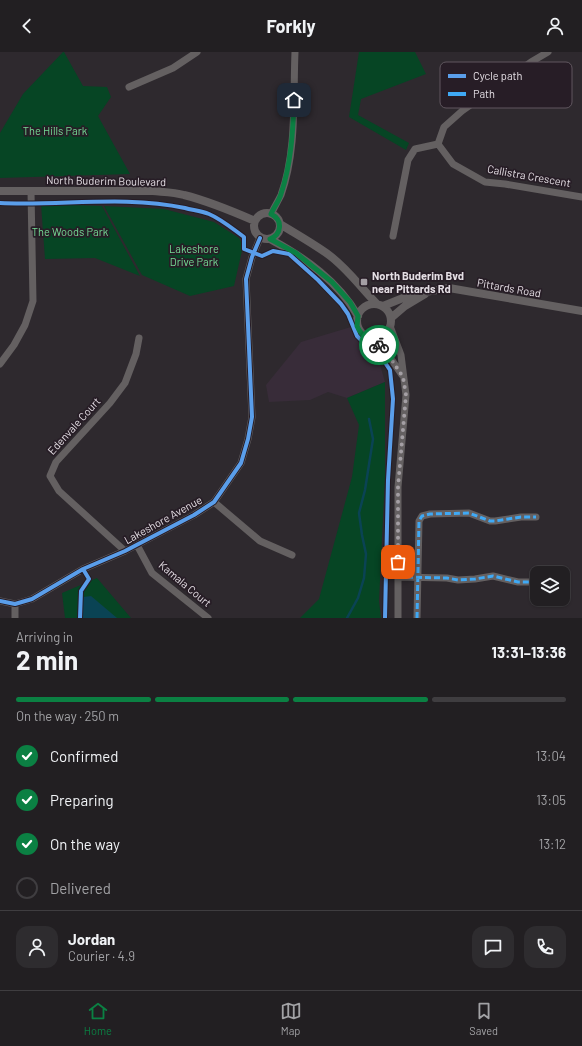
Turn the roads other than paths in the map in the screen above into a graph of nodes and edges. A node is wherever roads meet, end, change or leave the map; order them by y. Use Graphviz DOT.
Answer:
graph roads {
  1 [pos="197,52"];
  2 [pos="295,52"];
  3 [pos="548,52"];
  4 [pos="531,62"];
  5 [pos="129,87"];
  6 [pos="466,108"];
  7 [pos="438,144"];
  8 [pos="0,191"];
  9 [pos="31,191"];
  10 [pos="582,197"];
  11 [pos="271,214"];
  12 [pos="255,221"];
  13 [pos="280,224"];
  14 [pos="392,236"];
  15 [pos="260,238"];
  16 [pos="270,239"];
  17 [pos="433,290"];
  18 [pos="380,305"];
  19 [pos="582,311"];
  20 [pos="358,316"];
  21 [pos="391,322"];
  22 [pos="139,338"];
  23 [pos="371,338"];
  24 [pos="0,350"];
  25 [pos="6,355"];
  26 [pos="0,364"];
  27 [pos="403,377"];
  28 [pos="214,502"];
  29 [pos="536,517"];
  30 [pos="137,545"];
  31 [pos="125,551"];
  32 [pos="292,556"];
  33 [pos="398,577"];
  34 [pos="418,578"];
  35 [pos="530,582"];
  36 [pos="0,601"];
  37 [pos="15,604"];
  38 [pos="15,618"];
  39 [pos="208,618"];
  40 [pos="398,618"];
  41 [pos="417,618"];
  1 -- 5 [label="street"];
  2 -- 11 [label="street"];
  3 -- 4 [label="street"];
  6 -- 7 [label="street"];
  7 -- 10 [label="street, Callistra Crescent"];
  7 -- 14 [label="street"];
  8 -- 9 [label="street, North Buderim Boulevard"];
  9 -- 12 [label="street, North Buderim Boulevard"];
  9 -- 25 [label="street"];
  11 -- 12 [label="street"];
  11 -- 13 [label="street"];
  12 -- 15 [label="street"];
  13 -- 16 [label="street"];
  13 -- 18 [label="street"];
  15 -- 16 [label="street"];
  15 -- 28 [label="street, Lakeshore Avenue"];
  16 -- 20 [label="street"];
  17 -- 18 [label="street, Pittards Road"];
  17 -- 19 [label="street, Pittards Road"];
  17 -- 21 [label="street, Pittards Road"];
  18 -- 20 [label="street"];
  18 -- 21 [label="street"];
  20 -- 23 [label="street"];
  21 -- 23 [label="street"];
  21 -- 27 [label="street"];
  22 -- 31 [label="street, Edenvale Court"];
  23 -- 27 [label="street"];
  24 -- 25 [label="street"];
  25 -- 26 [label="street"];
  27 -- 33 [label="street"];
  28 -- 30 [label="street, Lakeshore Avenue"];
  28 -- 32 [label="street"];
  29 -- 34 [label="street"];
  30 -- 31 [label="street, Lakeshore Avenue"];
  30 -- 39 [label="street, Kamala Court"];
  31 -- 37 [label="street, Lakeshore Avenue"];
  33 -- 34 [label="street"];
  33 -- 40 [label="street"];
  34 -- 35 [label="street"];
  34 -- 41 [label="street"];
  36 -- 37 [label="street, Lakeshore Avenue"];
  37 -- 38 [label="street"];
}
